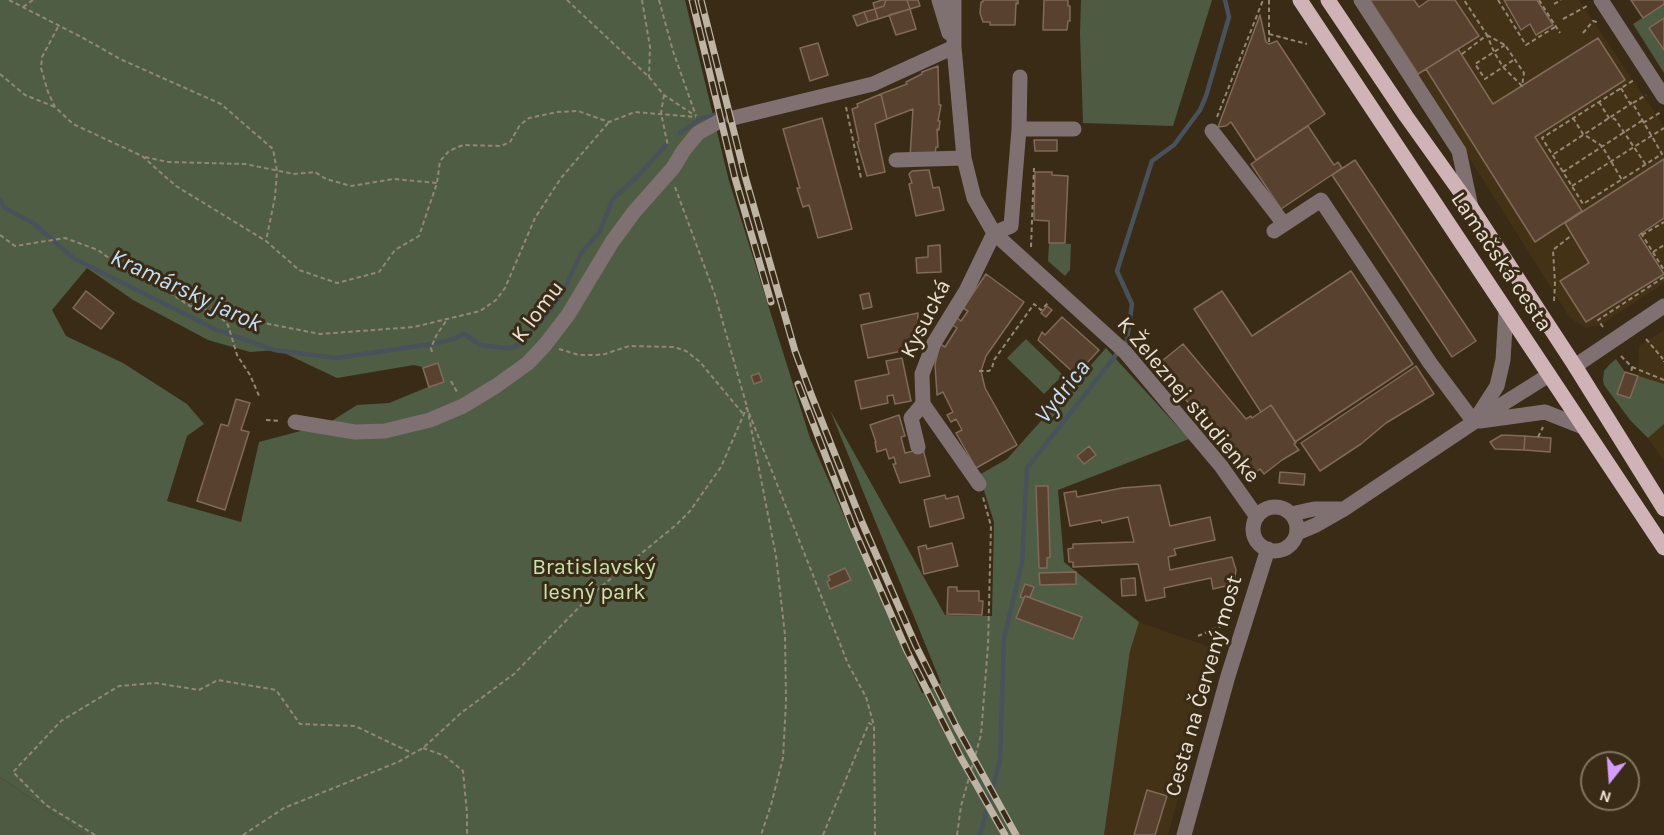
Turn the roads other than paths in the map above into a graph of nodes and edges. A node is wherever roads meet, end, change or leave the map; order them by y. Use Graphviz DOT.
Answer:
graph roads {
  1 [pos="939,0"];
  2 [pos="954,0"];
  3 [pos="1300,0"];
  4 [pos="1328,0"];
  5 [pos="1361,0"];
  6 [pos="1601,0"];
  7 [pos="954,47"];
  8 [pos="1020,77"];
  9 [pos="1658,100"];
  10 [pos="733,118"];
  11 [pos="718,122"];
  12 [pos="1018,129"];
  13 [pos="1074,129"];
  14 [pos="1212,131"];
  15 [pos="964,158"];
  16 [pos="896,160"];
  17 [pos="1471,207"];
  18 [pos="994,233"];
  19 [pos="1664,306"];
  20 [pos="1506,310"];
  21 [pos="1575,366"];
  22 [pos="1549,375"];
  23 [pos="923,404"];
  24 [pos="295,422"];
  25 [pos="1474,422"];
  26 [pos="1583,427"];
  27 [pos="918,447"];
  28 [pos="980,484"];
  29 [pos="1344,508"];
  30 [pos="1664,509"];
  31 [pos="1291,514"];
  32 [pos="1257,517"];
  33 [pos="1297,533"];
  34 [pos="1664,548"];
  35 [pos="1268,549"];
  36 [pos="1184,835"];
  1 -- 7 [label="street"];
  2 -- 7 [label="street, K Železnej studienke"];
  3 -- 20 [label="main road, Lamačská cesta"];
  4 -- 17 [label="main road, Lamačská cesta"];
  5 -- 17 [label="street"];
  6 -- 9 [label="street"];
  7 -- 10 [label="street"];
  7 -- 15 [label="street, K Železnej studienke"];
  8 -- 12 [label="street"];
  11 -- 24 [label="street, K lomu"];
  12 -- 13 [label="street"];
  12 -- 18 [label="street, Kysucká"];
  14 -- 25 [label="street"];
  15 -- 16 [label="street"];
  15 -- 18 [label="street, K Železnej studienke"];
  17 -- 21 [label="main road, Lamačská cesta"];
  18 -- 23 [label="street, Kysucká"];
  18 -- 32 [label="street, K Železnej studienke"];
  19 -- 21 [label="street"];
  20 -- 22 [label="main road, Lamačská cesta"];
  20 -- 25 [label="street"];
  21 -- 22 [label="main road"];
  21 -- 30 [label="main road, Lamačská cesta"];
  22 -- 25 [label="street"];
  22 -- 26 [label="main road, Lamačská cesta"];
  23 -- 27 [label="street"];
  23 -- 28 [label="street"];
  25 -- 26 [label="street"];
  25 -- 29 [label="street"];
  26 -- 34 [label="main road, Lamačská cesta"];
  29 -- 31 [label="street"];
  29 -- 33 [label="street"];
  31 -- 32 [label="street"];
  31 -- 33 [label="street"];
  32 -- 35 [label="street"];
  33 -- 35 [label="street"];
  35 -- 36 [label="street, Cesta na Červený most"];
}
